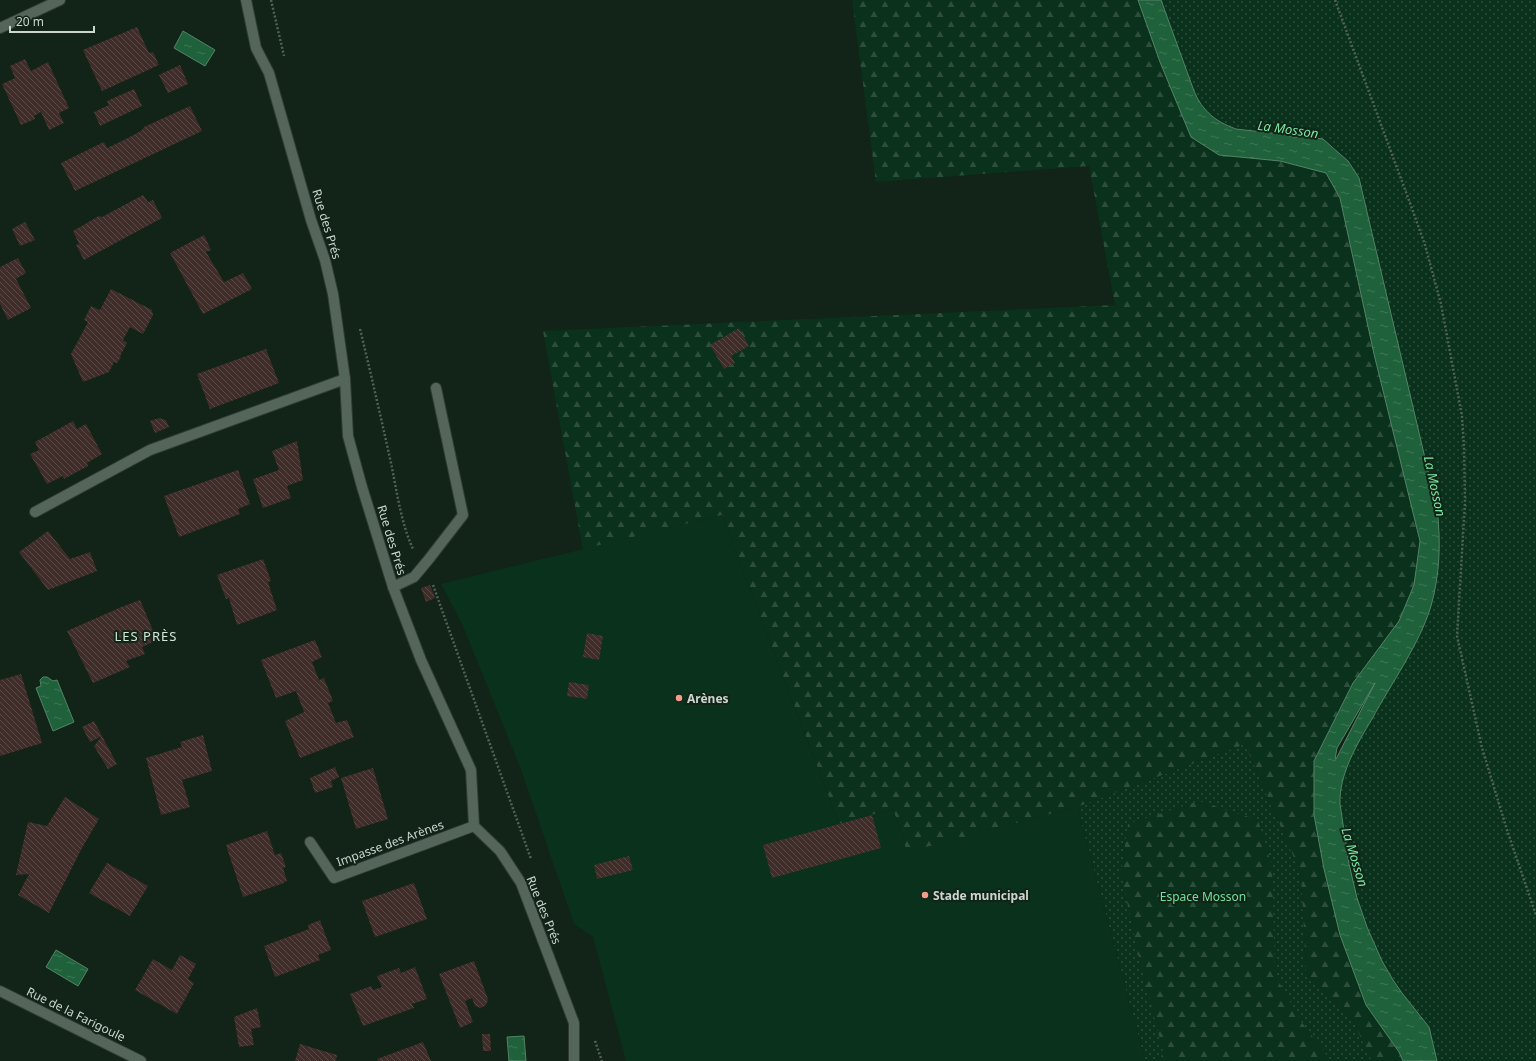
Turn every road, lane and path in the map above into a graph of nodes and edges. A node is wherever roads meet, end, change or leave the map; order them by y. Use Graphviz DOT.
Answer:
graph roads {
  1 [pos="60,0"];
  2 [pos="246,0"];
  3 [pos="1334,0"];
  4 [pos="0,28"];
  5 [pos="345,379"];
  6 [pos="436,388"];
  7 [pos="35,512"];
  8 [pos="393,587"];
  9 [pos="474,826"];
  10 [pos="310,842"];
  11 [pos="1536,915"];
  12 [pos="0,991"];
  13 [pos="141,1061"];
  14 [pos="574,1061"];
  1 -- 4 [label="street"];
  2 -- 5 [label="street, Rue des Prés"];
  3 -- 11 [label="path"];
  5 -- 7 [label="street"];
  5 -- 8 [label="street, Rue des Prés"];
  6 -- 8 [label="street"];
  8 -- 9 [label="street, Rue des Prés"];
  9 -- 10 [label="street, Impasse des Arènes"];
  9 -- 14 [label="street, Rue des Prés"];
  12 -- 13 [label="street, Rue de la Farigoule"];
}
